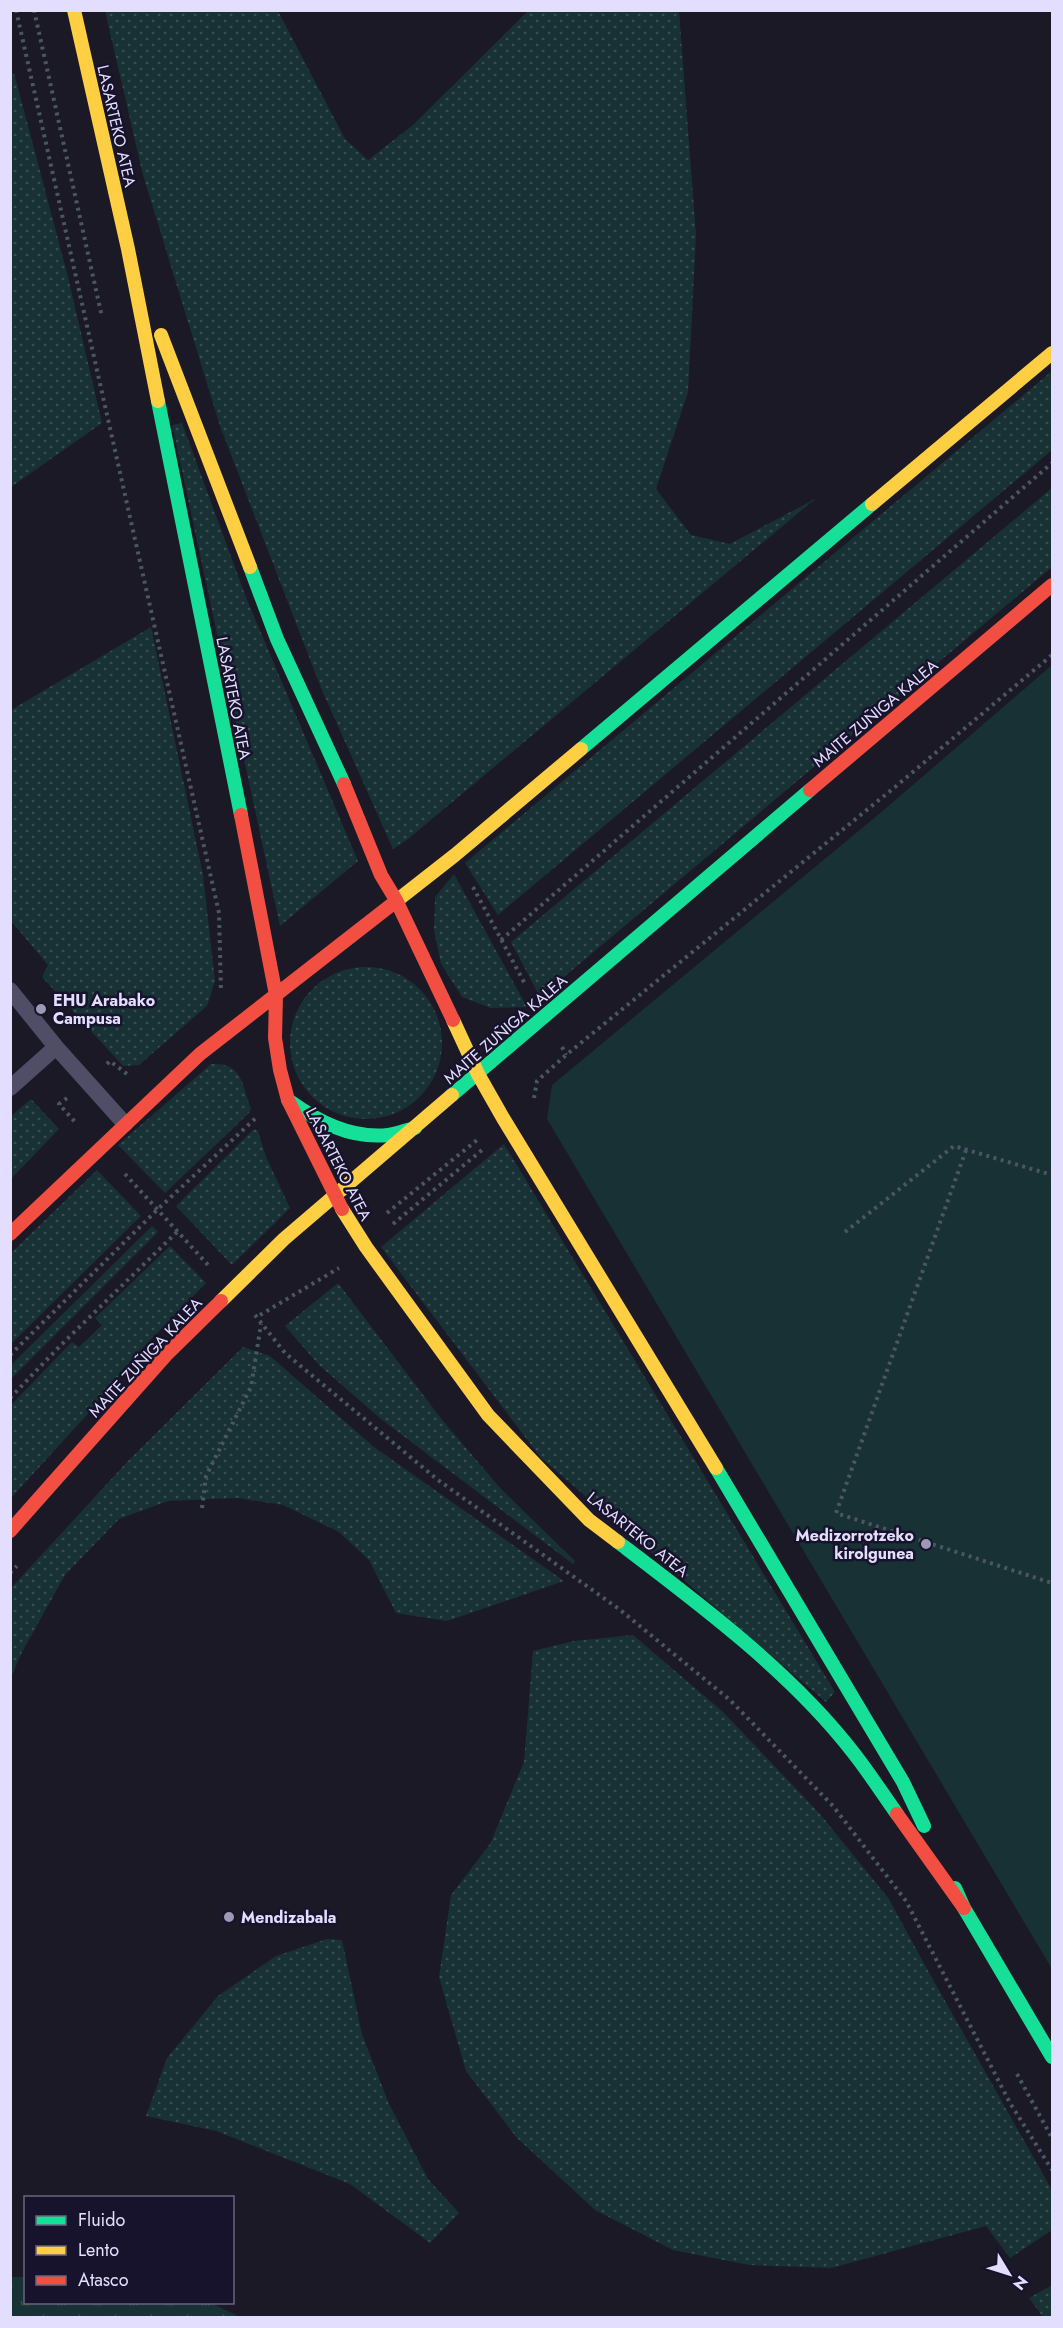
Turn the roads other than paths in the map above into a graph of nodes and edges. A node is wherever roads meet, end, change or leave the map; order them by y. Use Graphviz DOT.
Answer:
graph roads {
  1 [pos="74,10"];
  2 [pos="128,249"];
  3 [pos="1053,353"];
  4 [pos="1053,585"];
  5 [pos="396,900"];
  6 [pos="10,990"];
  7 [pos="276,995"];
  8 [pos="56,1047"];
  9 [pos="478,1074"];
  10 [pos="10,1088"];
  11 [pos="288,1100"];
  12 [pos="125,1124"];
  13 [pos="415,1128"];
  14 [pos="335,1197"];
  15 [pos="10,1234"];
  16 [pos="10,1531"];
  17 [pos="964,1908"];
  18 [pos="1053,2057"];
  1 -- 2 [label="street, LASARTEKO ATEA"];
  2 -- 5 [label="street, LASARTEKO ATEA"];
  2 -- 7 [label="street, LASARTEKO ATEA"];
  3 -- 5 [label="street"];
  4 -- 9 [label="street, MAITE ZUÑIGA KALEA"];
  5 -- 7 [label="street"];
  5 -- 9 [label="street, LASARTEKO ATEA"];
  6 -- 8 [label="lane"];
  7 -- 11 [label="street, LASARTEKO ATEA"];
  7 -- 12 [label="street"];
  8 -- 10 [label="lane"];
  8 -- 12 [label="lane"];
  9 -- 13 [label="street, MAITE ZUÑIGA KALEA"];
  9 -- 17 [label="street, LASARTEKO ATEA"];
  11 -- 13 [label="street"];
  11 -- 14 [label="street, LASARTEKO ATEA"];
  12 -- 15 [label="street"];
  13 -- 14 [label="street, MAITE ZUÑIGA KALEA"];
  14 -- 16 [label="street, MAITE ZUÑIGA KALEA"];
  14 -- 17 [label="street, LASARTEKO ATEA"];
  17 -- 18 [label="street, LASARTEKO ATEA"];
}
